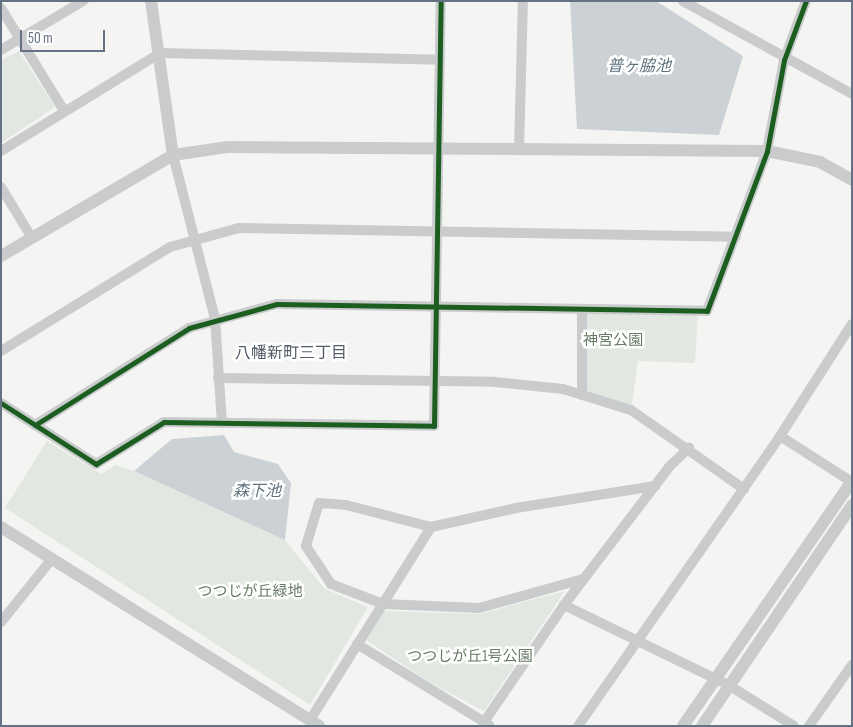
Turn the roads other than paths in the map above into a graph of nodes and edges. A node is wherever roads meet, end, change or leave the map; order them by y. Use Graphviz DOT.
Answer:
graph roads {
  1 [pos="83,1"];
  2 [pos="151,1"];
  3 [pos="441,1"];
  4 [pos="523,1"];
  5 [pos="684,1"];
  6 [pos="807,3"];
  7 [pos="1,8"];
  8 [pos="21,38"];
  9 [pos="1,50"];
  10 [pos="160,53"];
  11 [pos="440,60"];
  12 [pos="784,60"];
  13 [pos="852,94"];
  14 [pos="64,112"];
  15 [pos="438,148"];
  16 [pos="519,150"];
  17 [pos="1,151"];
  18 [pos="767,151"];
  19 [pos="173,155"];
  20 [pos="852,180"];
  21 [pos="1,187"];
  22 [pos="437,230"];
  23 [pos="736,237"];
  24 [pos="32,238"];
  25 [pos="195,242"];
  26 [pos="1,256"];
  27 [pos="434,307"];
  28 [pos="582,309"];
  29 [pos="215,318"];
  30 [pos="852,324"];
  31 [pos="1,351"];
  32 [pos="218,378"];
  33 [pos="436,383"];
  34 [pos="582,395"];
  35 [pos="1,403"];
  36 [pos="222,423"];
  37 [pos="35,425"];
  38 [pos="780,436"];
  39 [pos="689,448"];
  40 [pos="852,482"];
  41 [pos="655,486"];
  42 [pos="744,489"];
  43 [pos="852,505"];
  44 [pos="1,527"];
  45 [pos="431,527"];
  46 [pos="51,560"];
  47 [pos="583,579"];
  48 [pos="383,604"];
  49 [pos="564,605"];
  50 [pos="1,622"];
  51 [pos="637,641"];
  52 [pos="358,644"];
  53 [pos="852,665"];
  54 [pos="716,679"];
  55 [pos="730,686"];
  56 [pos="314,723"];
  57 [pos="487,724"];
  58 [pos="578,726"];
  59 [pos="684,726"];
  60 [pos="702,726"];
  61 [pos="794,726"];
  62 [pos="809,726"];
  1 -- 8 [label="street"];
  2 -- 10 [label="street"];
  3 -- 11 [label="street"];
  4 -- 16 [label="street"];
  5 -- 12 [label="street"];
  6 -- 12 [label="street"];
  7 -- 8 [label="street"];
  8 -- 9 [label="street"];
  8 -- 14 [label="street"];
  10 -- 11 [label="street"];
  10 -- 14 [label="street"];
  10 -- 19 [label="street"];
  11 -- 15 [label="street"];
  12 -- 13 [label="street"];
  12 -- 18 [label="street"];
  14 -- 17 [label="street"];
  15 -- 16 [label="street"];
  15 -- 19 [label="street"];
  15 -- 22 [label="street"];
  16 -- 18 [label="street"];
  18 -- 20 [label="street"];
  18 -- 23 [label="street"];
  19 -- 24 [label="street"];
  19 -- 25 [label="street"];
  21 -- 24 [label="street"];
  22 -- 23 [label="street"];
  22 -- 25 [label="street"];
  22 -- 27 [label="street"];
  23 -- 28 [label="street"];
  24 -- 26 [label="street"];
  25 -- 29 [label="street"];
  25 -- 31 [label="street"];
  27 -- 28 [label="street"];
  27 -- 29 [label="street"];
  27 -- 33 [label="street"];
  28 -- 34 [label="street"];
  29 -- 32 [label="street"];
  29 -- 37 [label="street"];
  30 -- 38 [label="street"];
  32 -- 33 [label="street"];
  32 -- 36 [label="street"];
  33 -- 34 [label="street"];
  33 -- 36 [label="street"];
  34 -- 39 [label="street"];
  35 -- 37 [label="street"];
  36 -- 37 [label="street"];
  38 -- 40 [label="street"];
  38 -- 42 [label="street"];
  39 -- 41 [label="street"];
  39 -- 42 [label="street"];
  40 -- 54 [label="street"];
  41 -- 45 [label="street"];
  41 -- 47 [label="street"];
  42 -- 51 [label="street"];
  43 -- 55 [label="street"];
  44 -- 46 [label="street"];
  45 -- 48 [label="street"];
  45 -- 48 [label="street"];
  46 -- 50 [label="street"];
  46 -- 56 [label="street"];
  47 -- 48 [label="street"];
  47 -- 49 [label="street"];
  48 -- 52 [label="street"];
  49 -- 51 [label="street"];
  49 -- 57 [label="street"];
  51 -- 54 [label="street"];
  51 -- 58 [label="street"];
  52 -- 56 [label="street"];
  52 -- 57 [label="street"];
  53 -- 62 [label="street"];
  54 -- 55 [label="street"];
  54 -- 59 [label="street"];
  55 -- 60 [label="street"];
  55 -- 61 [label="street"];
}
